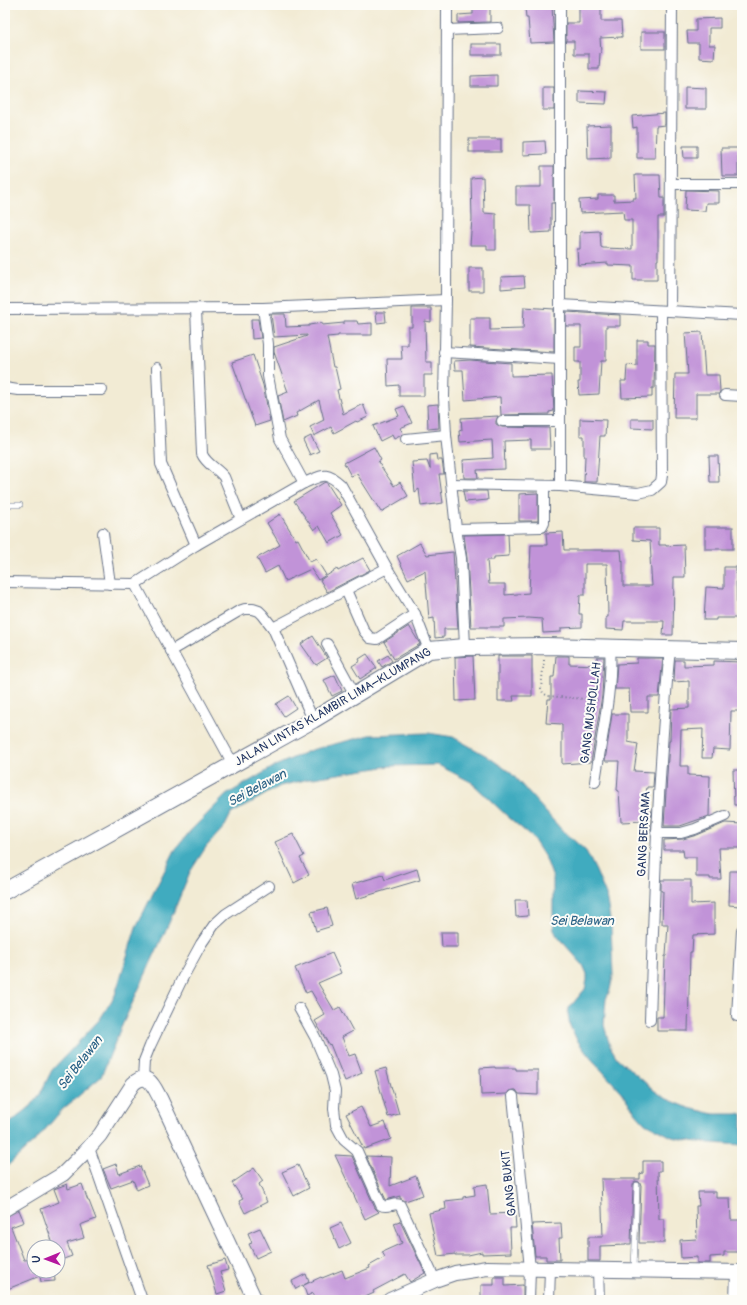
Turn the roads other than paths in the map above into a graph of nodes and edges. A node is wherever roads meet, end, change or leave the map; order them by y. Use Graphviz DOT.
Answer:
graph roads {
  1 [pos="447,5"];
  2 [pos="560,5"];
  3 [pos="672,5"];
  4 [pos="498,28"];
  5 [pos="447,30"];
  6 [pos="671,184"];
  7 [pos="742,184"];
  8 [pos="446,300"];
  9 [pos="560,305"];
  10 [pos="263,308"];
  11 [pos="5,309"];
  12 [pos="196,309"];
  13 [pos="665,311"];
  14 [pos="742,314"];
  15 [pos="444,352"];
  16 [pos="560,359"];
  17 [pos="157,368"];
  18 [pos="5,388"];
  19 [pos="102,390"];
  20 [pos="725,395"];
  21 [pos="742,396"];
  22 [pos="502,421"];
  23 [pos="560,421"];
  24 [pos="446,435"];
  25 [pos="406,439"];
  26 [pos="304,483"];
  27 [pos="452,484"];
  28 [pos="560,486"];
  29 [pos="544,487"];
  30 [pos="5,505"];
  31 [pos="20,505"];
  32 [pos="241,519"];
  33 [pos="456,529"];
  34 [pos="103,533"];
  35 [pos="196,545"];
  36 [pos="387,568"];
  37 [pos="5,582"];
  38 [pos="110,584"];
  39 [pos="135,584"];
  40 [pos="346,590"];
  41 [pos="415,614"];
  42 [pos="273,628"];
  43 [pos="327,644"];
  44 [pos="610,646"];
  45 [pos="465,647"];
  46 [pos="670,648"];
  47 [pos="429,650"];
  48 [pos="742,650"];
  49 [pos="171,651"];
  50 [pos="355,695"];
  51 [pos="313,720"];
  52 [pos="233,764"];
  53 [pos="595,782"];
  54 [pos="725,816"];
  55 [pos="656,833"];
  56 [pos="269,886"];
  57 [pos="5,891"];
  58 [pos="742,930"];
  59 [pos="299,1008"];
  60 [pos="737,1016"];
  61 [pos="650,1020"];
  62 [pos="143,1079"];
  63 [pos="513,1096"];
  64 [pos="89,1148"];
  65 [pos="637,1185"];
  66 [pos="5,1209"];
  67 [pos="530,1269"];
  68 [pos="550,1269"];
  69 [pos="598,1270"];
  70 [pos="634,1271"];
  71 [pos="739,1272"];
  72 [pos="435,1280"];
  73 [pos="142,1300"];
  74 [pos="255,1300"];
  75 [pos="390,1300"];
  76 [pos="529,1300"];
  77 [pos="549,1300"];
  78 [pos="598,1300"];
  79 [pos="735,1300"];
  1 -- 5 [label="street"];
  2 -- 9 [label="street"];
  3 -- 6 [label="street"];
  4 -- 5 [label="street"];
  5 -- 8 [label="street"];
  6 -- 7 [label="street"];
  6 -- 13 [label="street"];
  8 -- 10 [label="street"];
  8 -- 15 [label="street"];
  9 -- 13 [label="street"];
  9 -- 16 [label="street"];
  10 -- 12 [label="street"];
  10 -- 26 [label="street"];
  11 -- 12 [label="street"];
  12 -- 32 [label="street"];
  13 -- 14 [label="street"];
  13 -- 28 [label="street"];
  15 -- 16 [label="street"];
  15 -- 24 [label="street"];
  16 -- 23 [label="street"];
  17 -- 35 [label="street"];
  18 -- 19 [label="street"];
  20 -- 21 [label="street"];
  22 -- 23 [label="street"];
  23 -- 28 [label="street"];
  24 -- 25 [label="street"];
  24 -- 27 [label="street"];
  26 -- 32 [label="street"];
  26 -- 36 [label="street"];
  27 -- 29 [label="street"];
  27 -- 33 [label="street"];
  28 -- 29 [label="street"];
  29 -- 33 [label="street"];
  30 -- 31 [label="lane"];
  32 -- 35 [label="street"];
  33 -- 45 [label="street"];
  34 -- 38 [label="street"];
  35 -- 39 [label="street"];
  36 -- 40 [label="street"];
  36 -- 41 [label="street"];
  37 -- 38 [label="street"];
  38 -- 39 [label="street"];
  39 -- 49 [label="street"];
  40 -- 41 [label="street"];
  40 -- 42 [label="street"];
  41 -- 47 [label="street"];
  42 -- 49 [label="street"];
  42 -- 51 [label="street"];
  43 -- 50 [label="street"];
  44 -- 45 [label="main road, JALAN LINTAS KLAMBIR LIMA–KLUMPANG"];
  44 -- 46 [label="main road, JALAN LINTAS KLAMBIR LIMA–KLUMPANG"];
  44 -- 53 [label="street, GANG MUSHOLLAH"];
  45 -- 47 [label="main road, JALAN LINTAS KLAMBIR LIMA–KLUMPANG"];
  46 -- 48 [label="main road, JALAN LINTAS KLAMBIR LIMA–KLUMPANG"];
  46 -- 55 [label="street, GANG BERSAMA"];
  47 -- 50 [label="main road, JALAN LINTAS KLAMBIR LIMA–KLUMPANG"];
  49 -- 52 [label="street"];
  50 -- 51 [label="main road, JALAN LINTAS KLAMBIR LIMA–KLUMPANG"];
  51 -- 52 [label="main road, JALAN LINTAS KLAMBIR LIMA–KLUMPANG"];
  52 -- 57 [label="main road, JALAN LINTAS KLAMBIR LIMA–KLUMPANG"];
  54 -- 55 [label="street"];
  55 -- 61 [label="street, GANG BERSAMA"];
  56 -- 62 [label="street"];
  58 -- 60 [label="street"];
  59 -- 72 [label="street"];
  62 -- 64 [label="street"];
  62 -- 74 [label="street"];
  63 -- 67 [label="street, GANG BUKIT"];
  64 -- 66 [label="street"];
  64 -- 73 [label="street"];
  65 -- 70 [label="lane"];
  67 -- 68 [label="street"];
  67 -- 72 [label="street"];
  67 -- 76 [label="street, GANG BUKIT"];
  68 -- 69 [label="street"];
  68 -- 77 [label="street"];
  69 -- 70 [label="street"];
  69 -- 78 [label="street"];
  70 -- 71 [label="street"];
  71 -- 79 [label="street"];
  72 -- 75 [label="street"];
}
